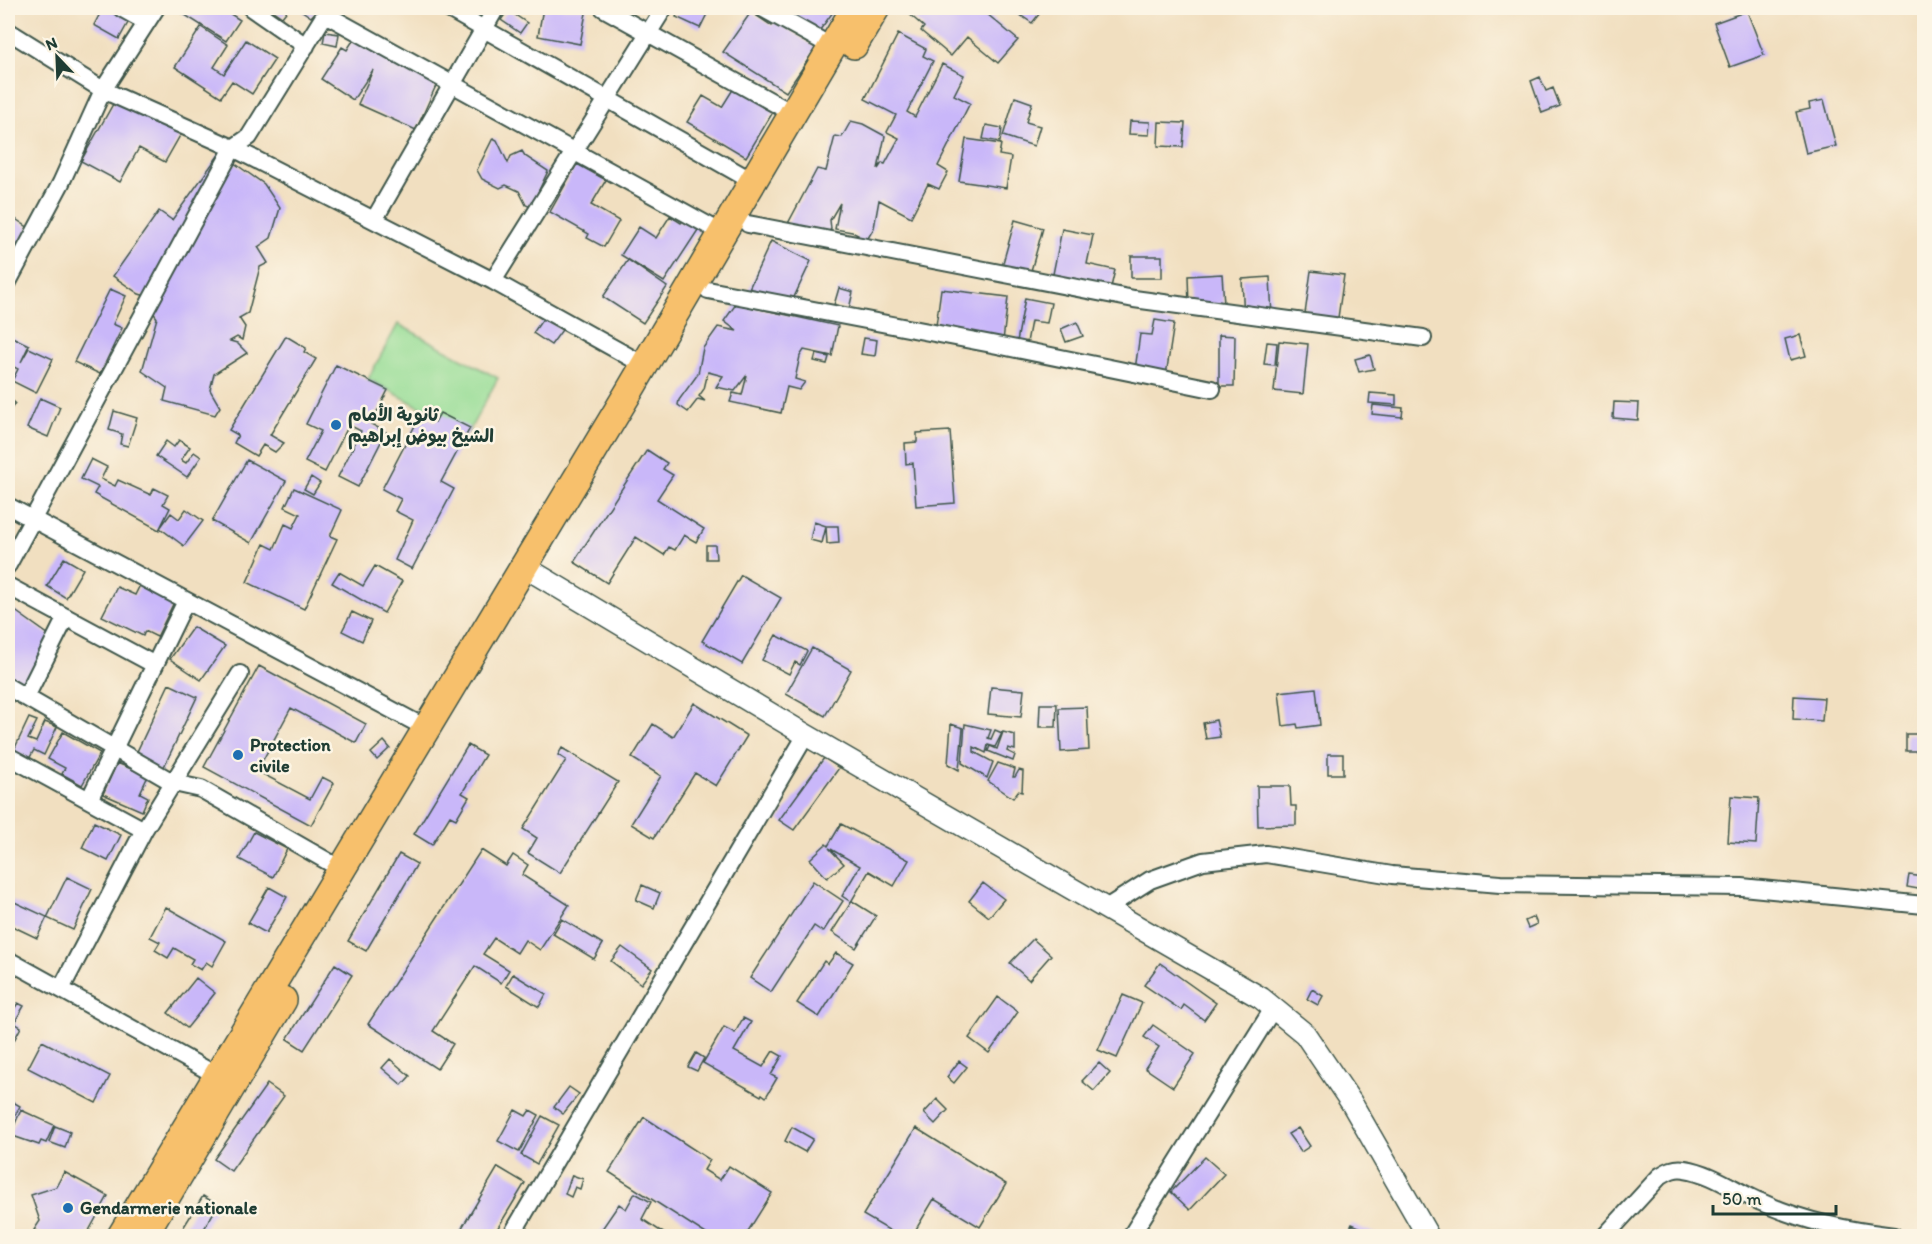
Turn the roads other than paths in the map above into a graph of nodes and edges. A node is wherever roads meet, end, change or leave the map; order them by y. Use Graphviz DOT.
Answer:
graph roads {
  1 [pos="121,8"];
  2 [pos="156,8"];
  3 [pos="251,8"];
  4 [pos="447,8"];
  5 [pos="496,8"];
  6 [pos="603,8"];
  7 [pos="664,8"];
  8 [pos="762,8"];
  9 [pos="855,8"];
  10 [pos="876,8"];
  11 [pos="327,11"];
  12 [pos="146,22"];
  13 [pos="483,30"];
  14 [pos="8,31"];
  15 [pos="649,33"];
  16 [pos="306,46"];
  17 [pos="831,46"];
  18 [pos="451,84"];
  19 [pos="103,90"];
  20 [pos="608,98"];
  21 [pos="792,113"];
  22 [pos="233,148"];
  23 [pos="576,151"];
  24 [pos="752,181"];
  25 [pos="374,220"];
  26 [pos="748,224"];
  27 [pos="722,233"];
  28 [pos="493,281"];
  29 [pos="8,282"];
  30 [pos="708,290"];
  31 [pos="1423,338"];
  32 [pos="644,365"];
  33 [pos="1212,390"];
  34 [pos="8,506"];
  35 [pos="31,519"];
  36 [pos="8,565"];
  37 [pos="530,570"];
  38 [pos="8,586"];
  39 [pos="186,601"];
  40 [pos="66,617"];
  41 [pos="154,665"];
  42 [pos="240,674"];
  43 [pos="8,687"];
  44 [pos="26,697"];
  45 [pos="426,728"];
  46 [pos="806,735"];
  47 [pos="113,748"];
  48 [pos="8,756"];
  49 [pos="174,783"];
  50 [pos="89,800"];
  51 [pos="144,830"];
  52 [pos="340,869"];
  53 [pos="1924,905"];
  54 [pos="1106,908"];
  55 [pos="8,960"];
  56 [pos="61,989"];
  57 [pos="1274,1008"];
  58 [pos="216,1075"];
  59 [pos="121,1236"];
  60 [pos="143,1236"];
  61 [pos="512,1236"];
  62 [pos="1131,1236"];
  63 [pos="1428,1236"];
  64 [pos="1605,1236"];
  65 [pos="1894,1236"];
  1 -- 12 [label="street"];
  2 -- 12 [label="street"];
  3 -- 16 [label="street"];
  4 -- 13 [label="street"];
  5 -- 13 [label="street"];
  6 -- 15 [label="street"];
  7 -- 15 [label="street"];
  8 -- 17 [label="street"];
  9 -- 17 [label="main road"];
  10 -- 26 [label="main road"];
  11 -- 16 [label="street"];
  11 -- 18 [label="street"];
  12 -- 19 [label="street"];
  13 -- 18 [label="street"];
  13 -- 20 [label="street"];
  14 -- 19 [label="street"];
  15 -- 20 [label="street"];
  15 -- 21 [label="street"];
  16 -- 22 [label="street"];
  17 -- 21 [label="main road"];
  18 -- 23 [label="street"];
  18 -- 25 [label="street"];
  19 -- 22 [label="street"];
  19 -- 29 [label="street"];
  20 -- 23 [label="street"];
  20 -- 24 [label="street"];
  21 -- 24 [label="main road"];
  22 -- 25 [label="street"];
  22 -- 35 [label="street"];
  23 -- 27 [label="street"];
  23 -- 28 [label="street"];
  24 -- 27 [label="main road"];
  25 -- 28 [label="street"];
  26 -- 30 [label="main road"];
  26 -- 31 [label="street"];
  27 -- 32 [label="main road"];
  28 -- 32 [label="street"];
  30 -- 33 [label="street"];
  30 -- 37 [label="main road"];
  32 -- 37 [label="main road"];
  34 -- 35 [label="street"];
  35 -- 36 [label="street"];
  35 -- 39 [label="street"];
  37 -- 45 [label="main road"];
  37 -- 46 [label="street"];
  37 -- 60 [label="main road"];
  38 -- 40 [label="street"];
  39 -- 41 [label="street"];
  39 -- 45 [label="street"];
  40 -- 41 [label="street"];
  40 -- 44 [label="street"];
  41 -- 47 [label="street"];
  42 -- 49 [label="street"];
  43 -- 44 [label="street"];
  44 -- 47 [label="street"];
  45 -- 52 [label="main road"];
  46 -- 54 [label="street"];
  46 -- 61 [label="street"];
  47 -- 49 [label="street"];
  47 -- 50 [label="street"];
  48 -- 50 [label="street"];
  49 -- 51 [label="street"];
  49 -- 52 [label="street"];
  50 -- 51 [label="street"];
  51 -- 56 [label="street"];
  52 -- 58 [label="main road"];
  53 -- 54 [label="street"];
  54 -- 57 [label="street"];
  55 -- 56 [label="street"];
  56 -- 58 [label="street"];
  57 -- 62 [label="street"];
  57 -- 63 [label="street"];
  58 -- 59 [label="main road"];
  64 -- 65 [label="street"];
}
